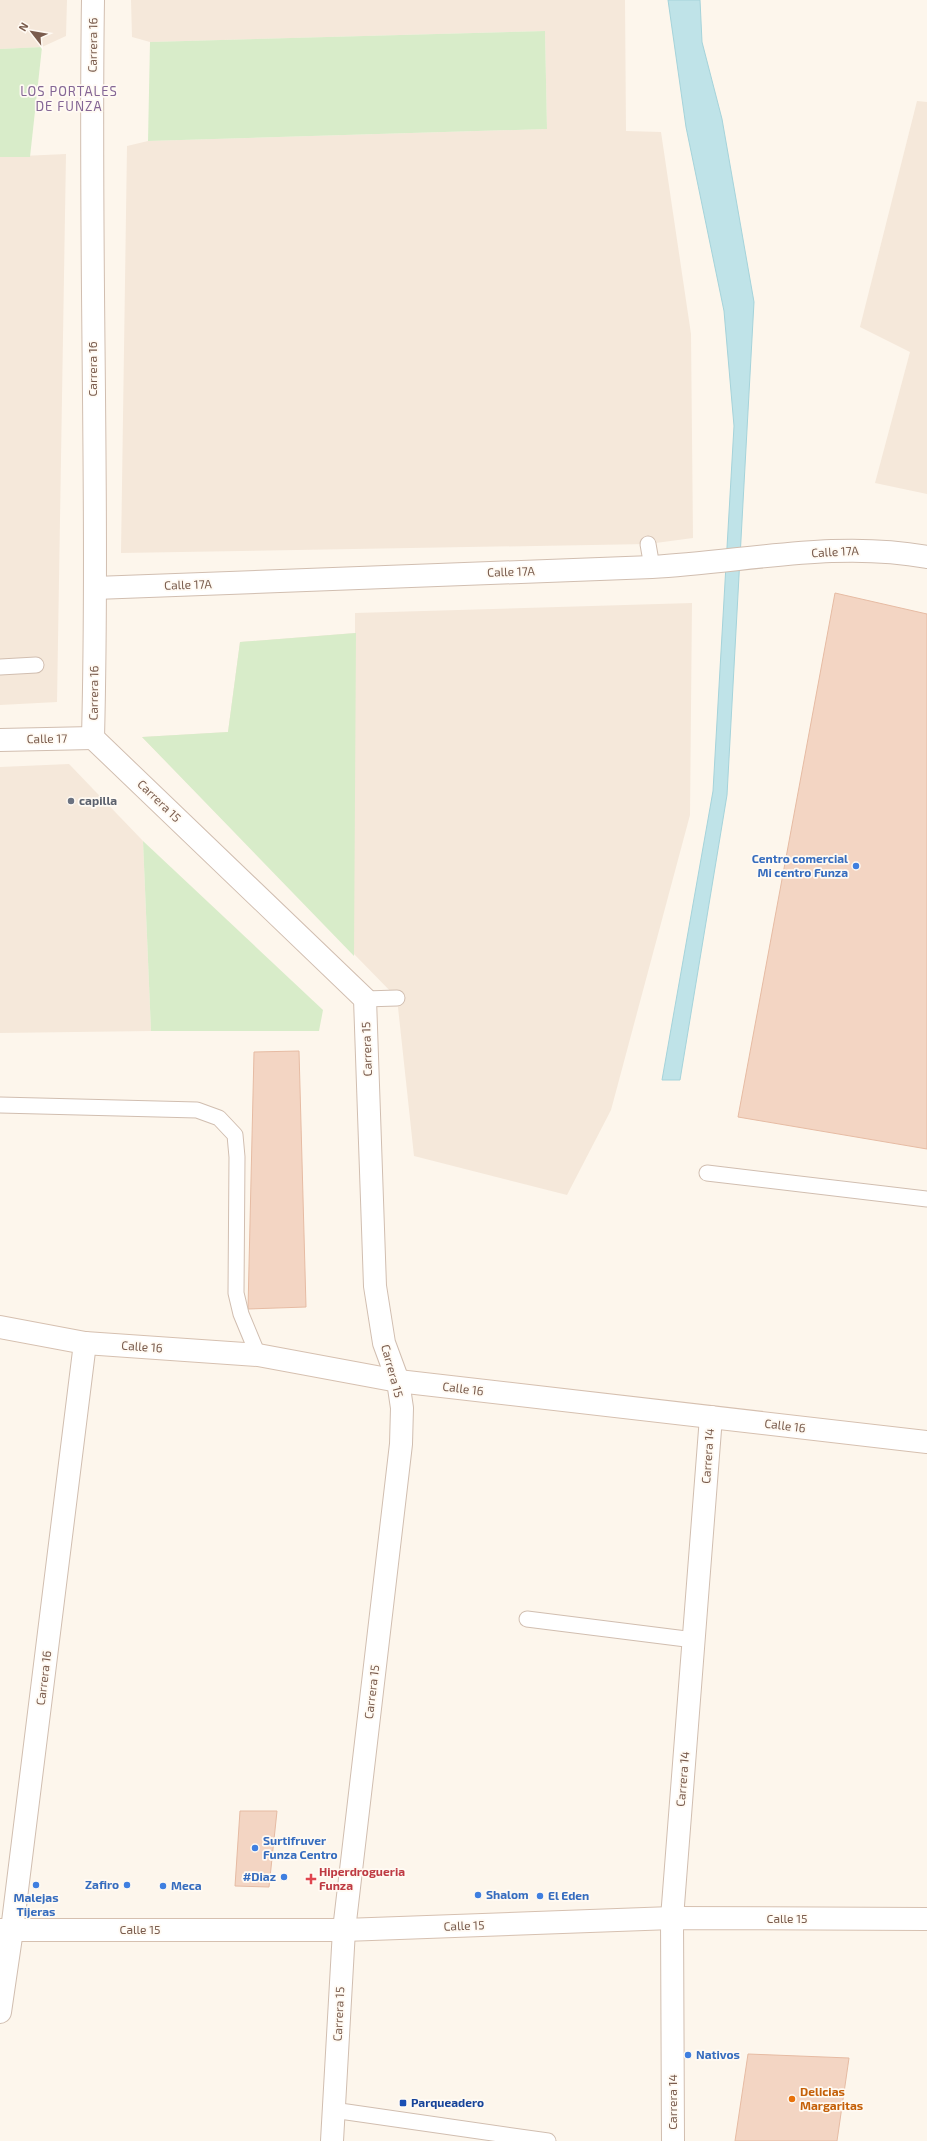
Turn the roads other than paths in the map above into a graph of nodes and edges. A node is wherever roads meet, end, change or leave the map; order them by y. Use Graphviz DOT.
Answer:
graph roads {
  1 [pos="93,0"];
  2 [pos="648,544"];
  3 [pos="927,557"];
  4 [pos="652,566"];
  5 [pos="95,588"];
  6 [pos="36,665"];
  7 [pos="0,667"];
  8 [pos="93,738"];
  9 [pos="0,740"];
  10 [pos="397,998"];
  11 [pos="365,999"];
  12 [pos="0,1105"];
  13 [pos="707,1173"];
  14 [pos="927,1199"];
  15 [pos="0,1327"];
  16 [pos="85,1343"];
  17 [pos="258,1355"];
  18 [pos="398,1381"];
  19 [pos="710,1417"];
  20 [pos="927,1442"];
  21 [pos="528,1619"];
  22 [pos="694,1640"];
  23 [pos="672,1918"];
  24 [pos="927,1919"];
  25 [pos="6,1930"];
  26 [pos="344,1930"];
  27 [pos="0,2012"];
  28 [pos="333,2110"];
  29 [pos="332,2141"];
  30 [pos="548,2141"];
  31 [pos="673,2141"];
  1 -- 5 [label="street, Carrera 16"];
  2 -- 4 [label="lane"];
  3 -- 4 [label="street, Calle 17A"];
  4 -- 5 [label="street, Calle 17A"];
  5 -- 8 [label="street, Carrera 16"];
  6 -- 7 [label="lane"];
  8 -- 9 [label="street, Calle 17"];
  8 -- 11 [label="street, Carrera 15"];
  10 -- 11 [label="lane"];
  11 -- 18 [label="street, Carrera 15"];
  12 -- 17 [label="lane"];
  13 -- 14 [label="lane"];
  15 -- 16 [label="street, Calle 16"];
  16 -- 17 [label="street, Calle 16"];
  16 -- 25 [label="street, Carrera 16"];
  17 -- 18 [label="street, Calle 16"];
  18 -- 19 [label="street, Calle 16"];
  18 -- 26 [label="street, Carrera 15"];
  19 -- 20 [label="street, Calle 16"];
  19 -- 22 [label="street, Carrera 14"];
  21 -- 22 [label="lane"];
  22 -- 23 [label="street, Carrera 14"];
  23 -- 24 [label="street, Calle 15"];
  23 -- 26 [label="street, Calle 15"];
  23 -- 31 [label="street, Carrera 14"];
  25 -- 26 [label="street, Calle 15"];
  25 -- 27 [label="street, Carrera 16"];
  26 -- 28 [label="street, Carrera 15"];
  28 -- 29 [label="street, Carrera 15"];
  28 -- 30 [label="lane"];
}
